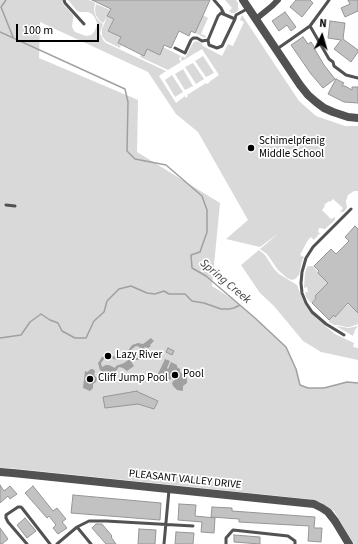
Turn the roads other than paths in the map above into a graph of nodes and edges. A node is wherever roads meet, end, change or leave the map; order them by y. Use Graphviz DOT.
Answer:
graph roads {
  1 [pos="64,0"];
  2 [pos="214,0"];
  3 [pos="243,0"];
  4 [pos="278,0"];
  5 [pos="329,0"];
  6 [pos="248,8"];
  7 [pos="224,14"];
  8 [pos="235,19"];
  9 [pos="256,19"];
  10 [pos="84,24"];
  11 [pos="310,26"];
  12 [pos="208,40"];
  13 [pos="175,48"];
  14 [pos="276,49"];
  15 [pos="358,78"];
  16 [pos="358,118"];
  17 [pos="6,205"];
  18 [pos="15,206"];
  19 [pos="351,209"];
  20 [pos="344,335"];
  21 [pos="0,472"];
  22 [pos="169,489"];
  23 [pos="166,524"];
  24 [pos="193,526"];
  25 [pos="77,527"];
  26 [pos="62,540"];
  27 [pos="27,544"];
  28 [pos="50,544"];
  29 [pos="57,544"];
  30 [pos="66,544"];
  31 [pos="91,544"];
  32 [pos="164,544"];
  33 [pos="226,544"];
  34 [pos="295,544"];
  35 [pos="349,544"];
  1 -- 10 [label="lane"];
  2 -- 7 [label="lane"];
  3 -- 6 [label="street"];
  4 -- 9 [label="street"];
  5 -- 11 [label="lane"];
  6 -- 8 [label="lane"];
  6 -- 9 [label="street"];
  7 -- 8 [label="lane"];
  7 -- 12 [label="lane"];
  8 -- 12 [label="lane"];
  9 -- 14 [label="street"];
  11 -- 14 [label="lane"];
  11 -- 15 [label="lane"];
  12 -- 13 [label="lane"];
  14 -- 16 [label="street"];
  17 -- 18 [label="lane"];
  19 -- 20 [label="lane"];
  21 -- 22 [label="street, PLEASANT VALLEY DRIVE"];
  22 -- 23 [label="lane"];
  22 -- 35 [label="street, PLEASANT VALLEY DRIVE"];
  23 -- 24 [label="lane"];
  23 -- 25 [label="lane"];
  23 -- 32 [label="lane"];
  25 -- 26 [label="lane"];
  25 -- 31 [label="lane"];
  26 -- 29 [label="lane"];
  26 -- 30 [label="lane"];
  27 -- 28 [label="lane"];
  33 -- 34 [label="lane"];
}
